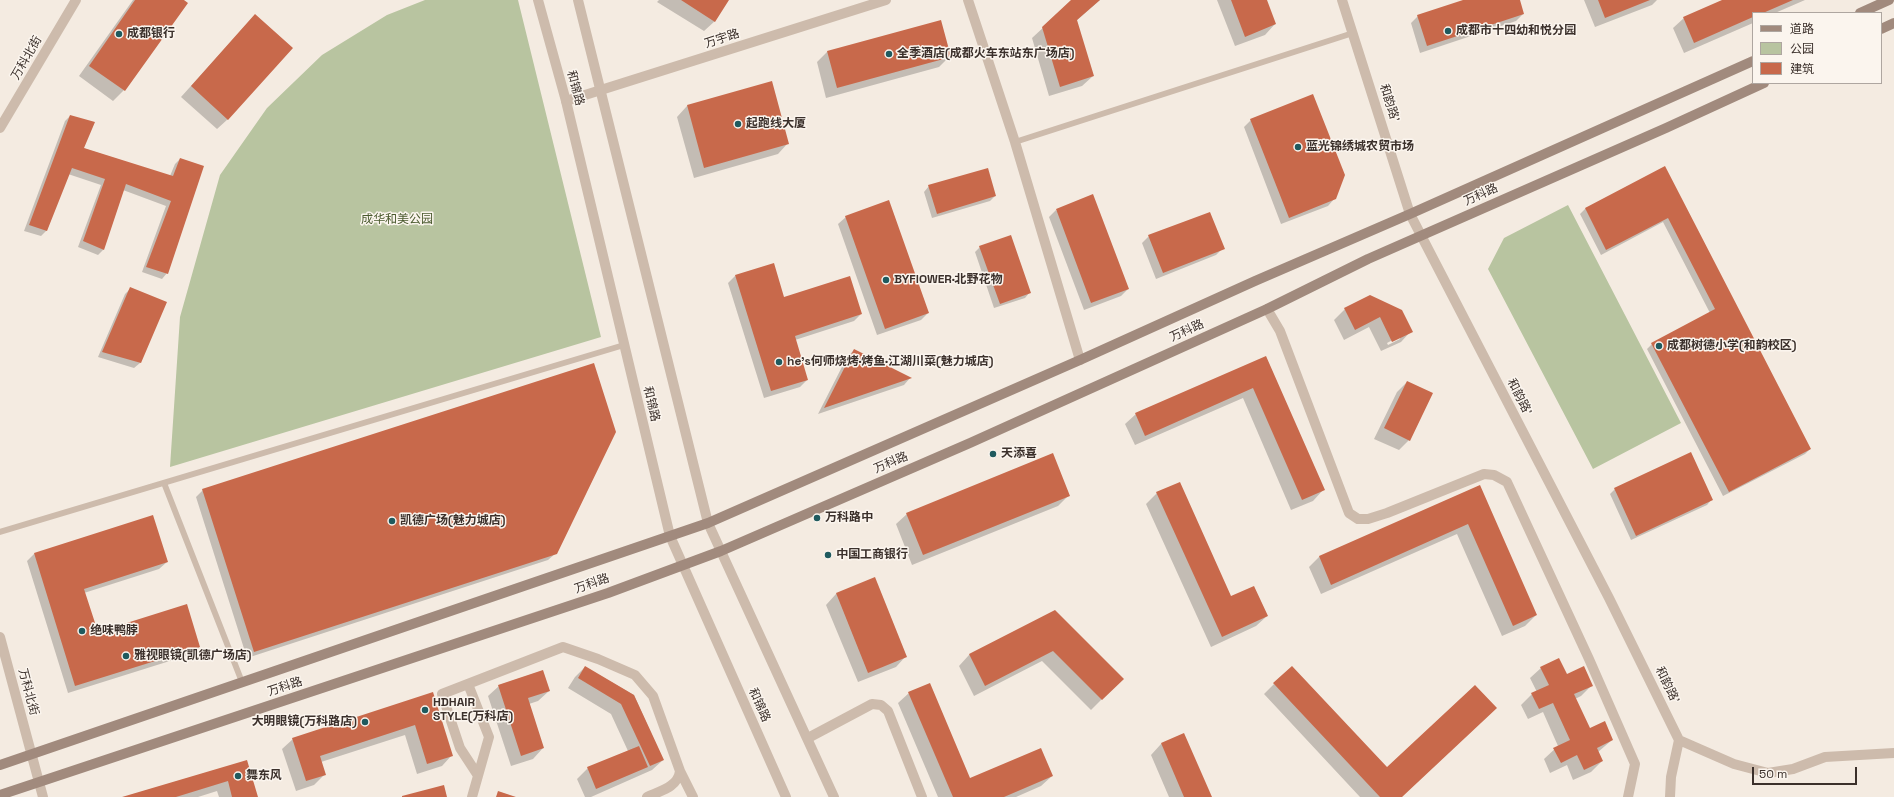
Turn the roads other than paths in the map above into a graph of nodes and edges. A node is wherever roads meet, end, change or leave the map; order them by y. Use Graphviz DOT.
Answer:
graph roads {
  1 [pos="76,0"];
  2 [pos="538,0"];
  3 [pos="578,0"];
  4 [pos="886,0"];
  5 [pos="968,0"];
  6 [pos="1342,0"];
  7 [pos="1889,0"];
  8 [pos="1862,12"];
  9 [pos="1894,23"];
  10 [pos="1882,29"];
  11 [pos="1353,33"];
  12 [pos="1752,61"];
  13 [pos="1762,84"];
  14 [pos="601,91"];
  15 [pos="566,101"];
  16 [pos="0,128"];
  17 [pos="1015,142"];
  18 [pos="1410,214"];
  19 [pos="1421,236"];
  20 [pos="1267,309"];
  21 [pos="624,345"];
  22 [pos="1080,360"];
  23 [pos="164,483"];
  24 [pos="708,523"];
  25 [pos="0,532"];
  26 [pos="670,536"];
  27 [pos="721,551"];
  28 [pos="682,564"];
  29 [pos="0,637"];
  30 [pos="242,682"];
  31 [pos="468,684"];
  32 [pos="808,738"];
  33 [pos="1679,740"];
  34 [pos="1894,753"];
  35 [pos="31,754"];
  36 [pos="0,765"];
  37 [pos="680,771"];
  38 [pos="477,774"];
  39 [pos="39,782"];
  40 [pos="0,795"];
  41 [pos="43,797"];
  42 [pos="472,797"];
  43 [pos="647,797"];
  44 [pos="693,797"];
  45 [pos="786,797"];
  46 [pos="834,797"];
  47 [pos="922,797"];
  48 [pos="1628,797"];
  49 [pos="1670,797"];
  1 -- 16 [label="street, 万科北街"];
  2 -- 15 [label="street, 和锦路"];
  3 -- 14 [label="street"];
  4 -- 14 [label="street, 万宇路"];
  5 -- 17 [label="street"];
  6 -- 11 [label="street, 和韵路’"];
  7 -- 8 [label="main road"];
  9 -- 10 [label="main road"];
  11 -- 17 [label="lane"];
  11 -- 18 [label="street, 和韵路’"];
  12 -- 18 [label="main road, 万科路"];
  13 -- 19 [label="main road, 万科路"];
  14 -- 15 [label="street, 万宇路"];
  14 -- 24 [label="street"];
  15 -- 21 [label="street, 和锦路"];
  17 -- 22 [label="street"];
  18 -- 19 [label="street, 和韵路’"];
  18 -- 22 [label="main road, 万科路"];
  19 -- 20 [label="main road, 万科路"];
  19 -- 33 [label="street, 和韵路’"];
  20 -- 27 [label="main road, 万科路"];
  20 -- 48 [label="street"];
  21 -- 23 [label="lane"];
  21 -- 26 [label="street, 和锦路"];
  22 -- 24 [label="main road, 万科路"];
  23 -- 25 [label="lane"];
  23 -- 30 [label="lane"];
  24 -- 26 [label="main road, 万科路"];
  24 -- 27 [label="street"];
  26 -- 28 [label="street, 和锦路"];
  26 -- 30 [label="main road, 万科路"];
  27 -- 28 [label="main road, 万科路"];
  27 -- 32 [label="street"];
  28 -- 39 [label="main road, 万科路"];
  28 -- 45 [label="street, 和锦路"];
  29 -- 35 [label="street, 万科北街"];
  30 -- 35 [label="main road, 万科路"];
  31 -- 37 [label="street"];
  31 -- 38 [label="street"];
  31 -- 38 [label="street"];
  32 -- 46 [label="street"];
  32 -- 47 [label="street"];
  33 -- 34 [label="street"];
  33 -- 49 [label="street"];
  35 -- 36 [label="main road, 万科路"];
  35 -- 39 [label="street, 万科北街"];
  37 -- 43 [label="street"];
  37 -- 44 [label="street"];
  38 -- 42 [label="street"];
  39 -- 40 [label="main road, 万科路"];
  39 -- 41 [label="street, 万科北街"];
}
